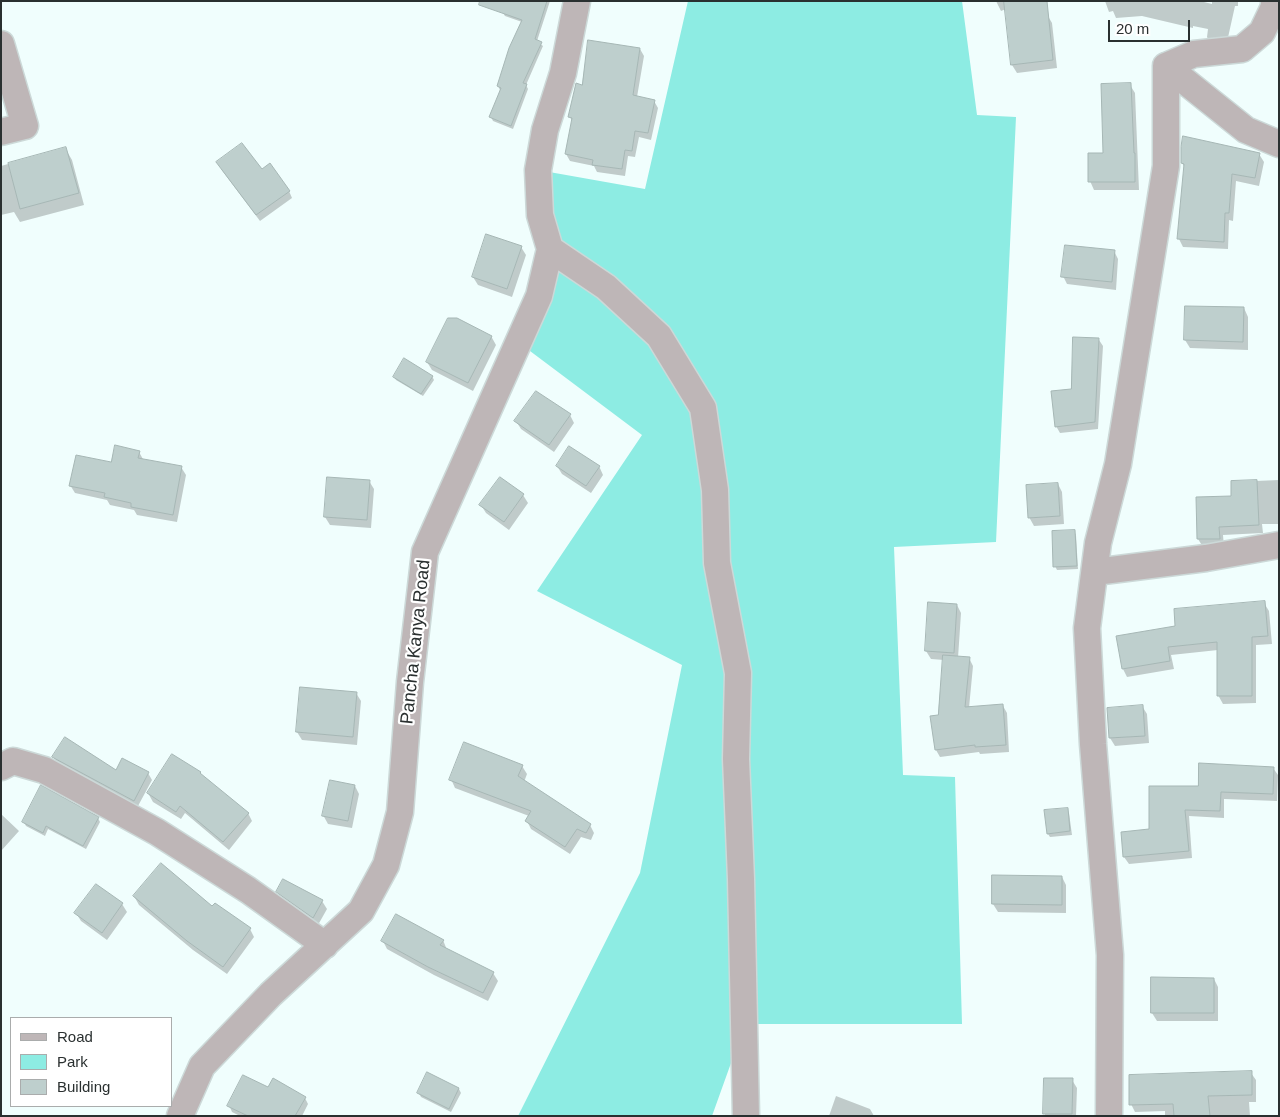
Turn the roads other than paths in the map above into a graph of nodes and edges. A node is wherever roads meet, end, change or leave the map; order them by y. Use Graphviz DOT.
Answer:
graph roads {
  1 [pos="577,1"];
  2 [pos="1274,1"];
  3 [pos="1,44"];
  4 [pos="1166,66"];
  5 [pos="1,132"];
  6 [pos="1279,144"];
  7 [pos="550,249"];
  8 [pos="1279,545"];
  9 [pos="1095,572"];
  10 [pos="1,768"];
  11 [pos="325,945"];
  12 [pos="180,1116"];
  13 [pos="746,1116"];
  14 [pos="1109,1116"];
  1 -- 7 [label="street, Pancha Kanya Road"];
  2 -- 4 [label="street"];
  3 -- 5 [label="street"];
  4 -- 6 [label="street"];
  4 -- 9 [label="street"];
  7 -- 11 [label="street, Pancha Kanya Road"];
  7 -- 13 [label="street"];
  8 -- 9 [label="street"];
  9 -- 14 [label="street"];
  10 -- 11 [label="street"];
  11 -- 12 [label="street, Pancha Kanya Road"];
}
